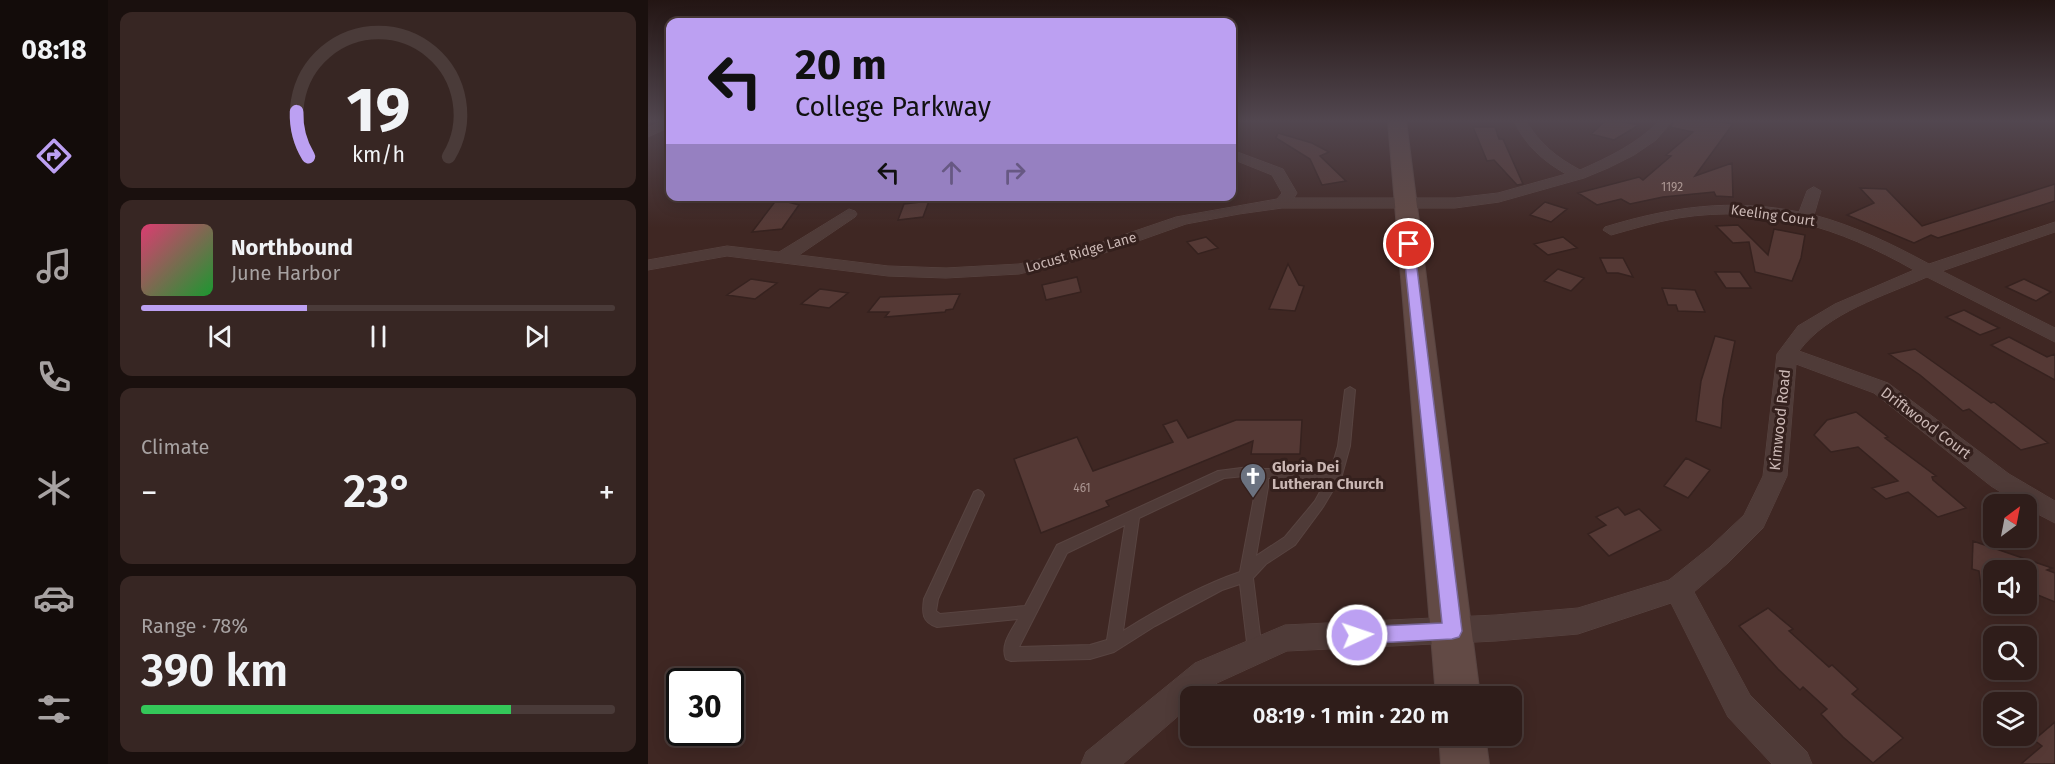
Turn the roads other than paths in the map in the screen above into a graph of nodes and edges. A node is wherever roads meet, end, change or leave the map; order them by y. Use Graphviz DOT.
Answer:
graph roads {
  1 [pos="1239,157"];
  2 [pos="1400,157"];
  3 [pos="1546,157"];
  4 [pos="1619,157"];
  5 [pos="1579,175"];
  6 [pos="1814,191"];
  7 [pos="1282,203"];
  8 [pos="1404,203"];
  9 [pos="849,214"];
  10 [pos="1805,218"];
  11 [pos="1611,230"];
  12 [pos="2052,230"];
  13 [pos="784,257"];
  14 [pos="648,265"];
  15 [pos="1928,270"];
  16 [pos="2055,336"];
  17 [pos="1787,354"];
  18 [pos="1350,390"];
  19 [pos="1262,474"];
  20 [pos="1336,475"];
  21 [pos="978,495"];
  22 [pos="2055,513"];
  23 [pos="1133,516"];
  24 [pos="1246,576"];
  25 [pos="1678,589"];
  26 [pos="1029,612"];
  27 [pos="1452,631"];
  28 [pos="1114,645"];
  29 [pos="1255,651"];
  30 [pos="1457,686"];
  31 [pos="1463,746"];
  32 [pos="1098,764"];
  33 [pos="1465,764"];
  34 [pos="1795,764"];
  1 -- 7 [label="street"];
  2 -- 8 [label="main road"];
  3 -- 5 [label="street"];
  4 -- 5 [label="street, Locust Ridge Lane"];
  5 -- 8 [label="street, Locust Ridge Lane"];
  6 -- 10 [label="street"];
  7 -- 8 [label="street, Locust Ridge Lane"];
  7 -- 13 [label="street, Locust Ridge Lane"];
  8 -- 27 [label="main road"];
  9 -- 13 [label="street"];
  10 -- 11 [label="street, Keeling Court"];
  10 -- 15 [label="street, Keeling Court"];
  12 -- 15 [label="street, Kimwood Road"];
  13 -- 14 [label="street, Locust Ridge Lane"];
  15 -- 16 [label="street, Keeling Court"];
  15 -- 17 [label="street, Kimwood Road"];
  17 -- 22 [label="street, Driftwood Court"];
  17 -- 25 [label="street, Kimwood Road"];
  18 -- 20 [label="lane"];
  19 -- 20 [label="lane"];
  19 -- 23 [label="lane"];
  19 -- 24 [label="lane"];
  20 -- 24 [label="lane"];
  21 -- 26 [label="lane"];
  23 -- 26 [label="lane"];
  23 -- 28 [label="lane"];
  24 -- 28 [label="lane"];
  24 -- 29 [label="lane"];
  25 -- 27 [label="street, Kimwood Road"];
  25 -- 34 [label="street"];
  26 -- 28 [label="lane"];
  27 -- 29 [label="street, Kimwood Road"];
  27 -- 30 [label="main road"];
  29 -- 32 [label="street, Kimwood Road"];
  31 -- 33 [label="main road"];
}
